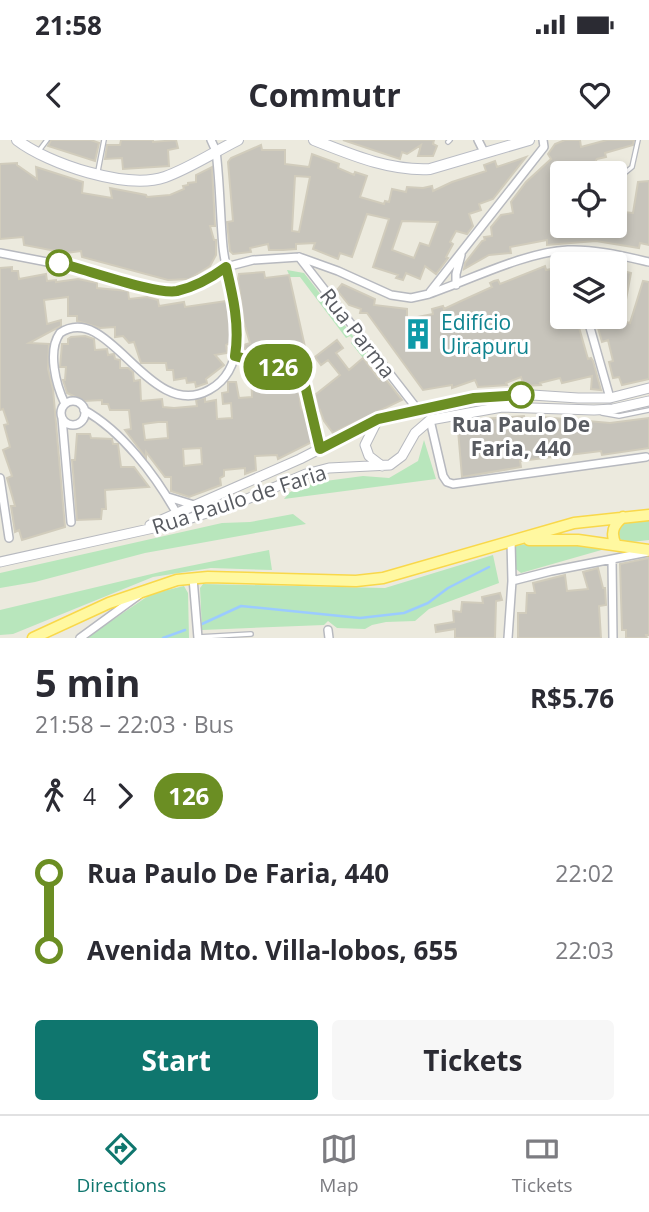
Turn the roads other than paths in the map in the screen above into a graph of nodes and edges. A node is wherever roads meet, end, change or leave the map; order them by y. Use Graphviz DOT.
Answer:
graph roads {
  1 [pos="17,140"];
  2 [pos="47,140"];
  3 [pos="104,140"];
  4 [pos="211,140"];
  5 [pos="238,140"];
  6 [pos="314,140"];
  7 [pos="478,140"];
  8 [pos="529,140"];
  9 [pos="543,140"];
  10 [pos="638,140"];
  11 [pos="216,151"];
  12 [pos="484,152"];
  13 [pos="37,154"];
  14 [pos="627,171"];
  15 [pos="97,174"];
  16 [pos="568,250"];
  17 [pos="462,251"];
  18 [pos="0,253"];
  19 [pos="299,257"];
  20 [pos="649,262"];
  21 [pos="226,267"];
  22 [pos="456,285"];
  23 [pos="429,295"];
  24 [pos="590,329"];
  25 [pos="235,356"];
  26 [pos="649,388"];
  27 [pos="610,398"];
  28 [pos="65,404"];
  29 [pos="648,408"];
  30 [pos="84,410"];
  31 [pos="418,410"];
  32 [pos="62,418"];
  33 [pos="378,419"];
  34 [pos="430,420"];
  35 [pos="320,449"];
  36 [pos="646,457"];
  37 [pos="383,467"];
  38 [pos="0,478"];
  39 [pos="167,496"];
  40 [pos="194,505"];
  41 [pos="176,512"];
  42 [pos="649,515"];
  43 [pos="623,517"];
  44 [pos="71,522"];
  45 [pos="137,532"];
  46 [pos="9,538"];
  47 [pos="514,541"];
  48 [pos="616,545"];
  49 [pos="649,551"];
  50 [pos="612,559"];
  51 [pos="0,562"];
  52 [pos="193,578"];
  53 [pos="512,581"];
  54 [pos="148,588"];
  55 [pos="251,634"];
  56 [pos="33,638"];
  57 [pos="80,638"];
  58 [pos="198,638"];
  59 [pos="508,638"];
  60 [pos="614,638"];
  1 -- 13 [label="main road"];
  2 -- 13 [label="lane"];
  3 -- 15 [label="lane"];
  4 -- 11 [label="street"];
  5 -- 11 [label="main road"];
  6 -- 12 [label="main road"];
  7 -- 12 [label="street"];
  8 -- 12 [label="main road"];
  9 -- 17 [label="street"];
  10 -- 14 [label="lane"];
  11 -- 15 [label="main road"];
  11 -- 21 [label="street"];
  13 -- 15 [label="main road"];
  16 -- 20 [label="street"];
  16 -- 22 [label="street"];
  17 -- 22 [label="street"];
  17 -- 23 [label="street"];
  18 -- 21 [label="street"];
  19 -- 21 [label="street"];
  19 -- 23 [label="street"];
  19 -- 31 [label="street, Rua Parma"];
  21 -- 25 [label="street"];
  22 -- 23 [label="street"];
  24 -- 27 [label="street"];
  25 -- 28 [label="street"];
  25 -- 35 [label="street"];
  26 -- 27 [label="street, Rua Paulo de Faria"];
  27 -- 31 [label="street, Rua Paulo de Faria"];
  28 -- 30 [label="street"];
  28 -- 32 [label="street"];
  29 -- 34 [label="street"];
  30 -- 32 [label="street"];
  30 -- 39 [label="street"];
  31 -- 33 [label="street, Rua Paulo de Faria"];
  32 -- 44 [label="street"];
  33 -- 35 [label="street, Rua Paulo de Faria"];
  33 -- 37 [label="street"];
  34 -- 36 [label="street"];
  34 -- 37 [label="street"];
  35 -- 40 [label="street, Rua Paulo de Faria"];
  37 -- 45 [label="street, Rua Paulo de Faria"];
  38 -- 46 [label="street"];
  39 -- 40 [label="street"];
  39 -- 41 [label="street"];
  40 -- 41 [label="street, Rua Paulo de Faria"];
  41 -- 45 [label="street, Rua Paulo de Faria"];
  42 -- 43 [label="main road"];
  43 -- 47 [label="main road"];
  43 -- 48 [label="main road"];
  45 -- 51 [label="street"];
  47 -- 48 [label="main road"];
  47 -- 52 [label="main road"];
  47 -- 53 [label="street"];
  48 -- 49 [label="main road"];
  49 -- 50 [label="street"];
  50 -- 53 [label="street"];
  50 -- 60 [label="street"];
  52 -- 54 [label="main road"];
  52 -- 58 [label="street"];
  53 -- 59 [label="street"];
  54 -- 56 [label="main road"];
  54 -- 57 [label="street"];
  55 -- 58 [label="lane"];
}
